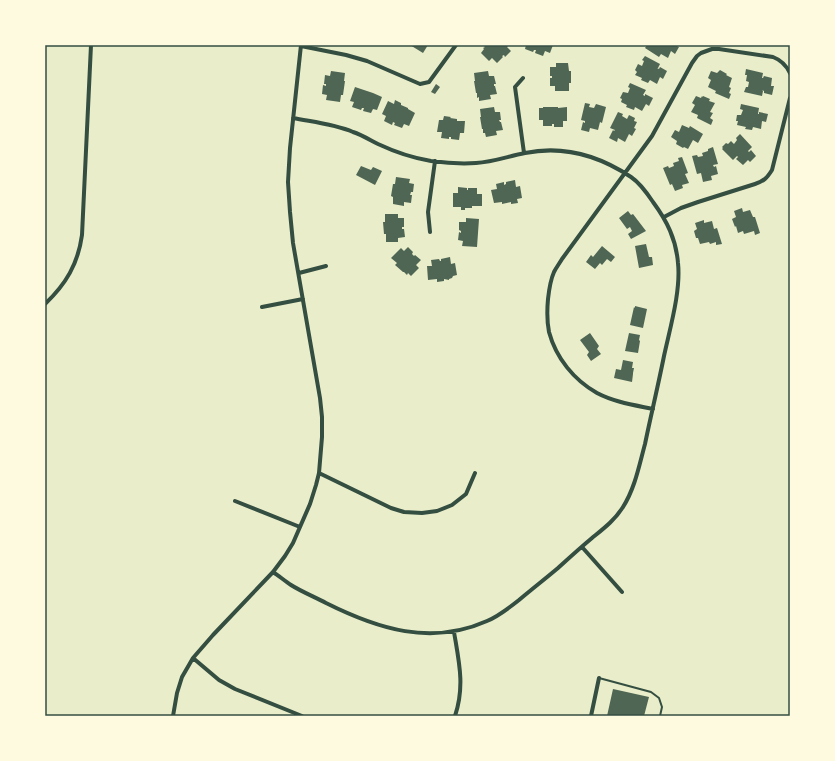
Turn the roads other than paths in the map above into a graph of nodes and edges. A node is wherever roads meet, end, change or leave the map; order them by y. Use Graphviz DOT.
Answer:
graph roads {
  1 [pos="91,45"];
  2 [pos="456,45"];
  3 [pos="301,46"];
  4 [pos="790,73"];
  5 [pos="523,78"];
  6 [pos="790,98"];
  7 [pos="293,118"];
  8 [pos="524,153"];
  9 [pos="435,161"];
  10 [pos="625,174"];
  11 [pos="664,217"];
  12 [pos="430,232"];
  13 [pos="326,266"];
  14 [pos="298,273"];
  15 [pos="303,299"];
  16 [pos="45,304"];
  17 [pos="262,307"];
  18 [pos="653,409"];
  19 [pos="318,473"];
  20 [pos="475,473"];
  21 [pos="235,501"];
  22 [pos="300,527"];
  23 [pos="582,547"];
  24 [pos="273,572"];
  25 [pos="622,592"];
  26 [pos="454,632"];
  27 [pos="194,658"];
  28 [pos="599,678"];
  29 [pos="173,716"];
  30 [pos="302,716"];
  31 [pos="455,716"];
  32 [pos="591,716"];
  33 [pos="660,716"];
  1 -- 16 [label="street"];
  2 -- 3 [label="street"];
  3 -- 7 [label="street"];
  4 -- 10 [label="street"];
  5 -- 8 [label="street"];
  6 -- 11 [label="street"];
  7 -- 9 [label="street"];
  7 -- 14 [label="street"];
  8 -- 9 [label="street"];
  8 -- 10 [label="street"];
  9 -- 12 [label="street"];
  10 -- 11 [label="street"];
  10 -- 18 [label="street"];
  11 -- 18 [label="street"];
  13 -- 14 [label="street"];
  14 -- 15 [label="street"];
  15 -- 17 [label="street"];
  15 -- 19 [label="street"];
  18 -- 23 [label="street"];
  19 -- 20 [label="street"];
  19 -- 22 [label="street"];
  21 -- 22 [label="street"];
  22 -- 24 [label="street"];
  23 -- 25 [label="street"];
  23 -- 26 [label="street"];
  24 -- 26 [label="street"];
  24 -- 27 [label="street"];
  26 -- 31 [label="street"];
  27 -- 29 [label="street"];
  27 -- 30 [label="street"];
  28 -- 32 [label="street"];
  28 -- 33 [label="lane"];
}
